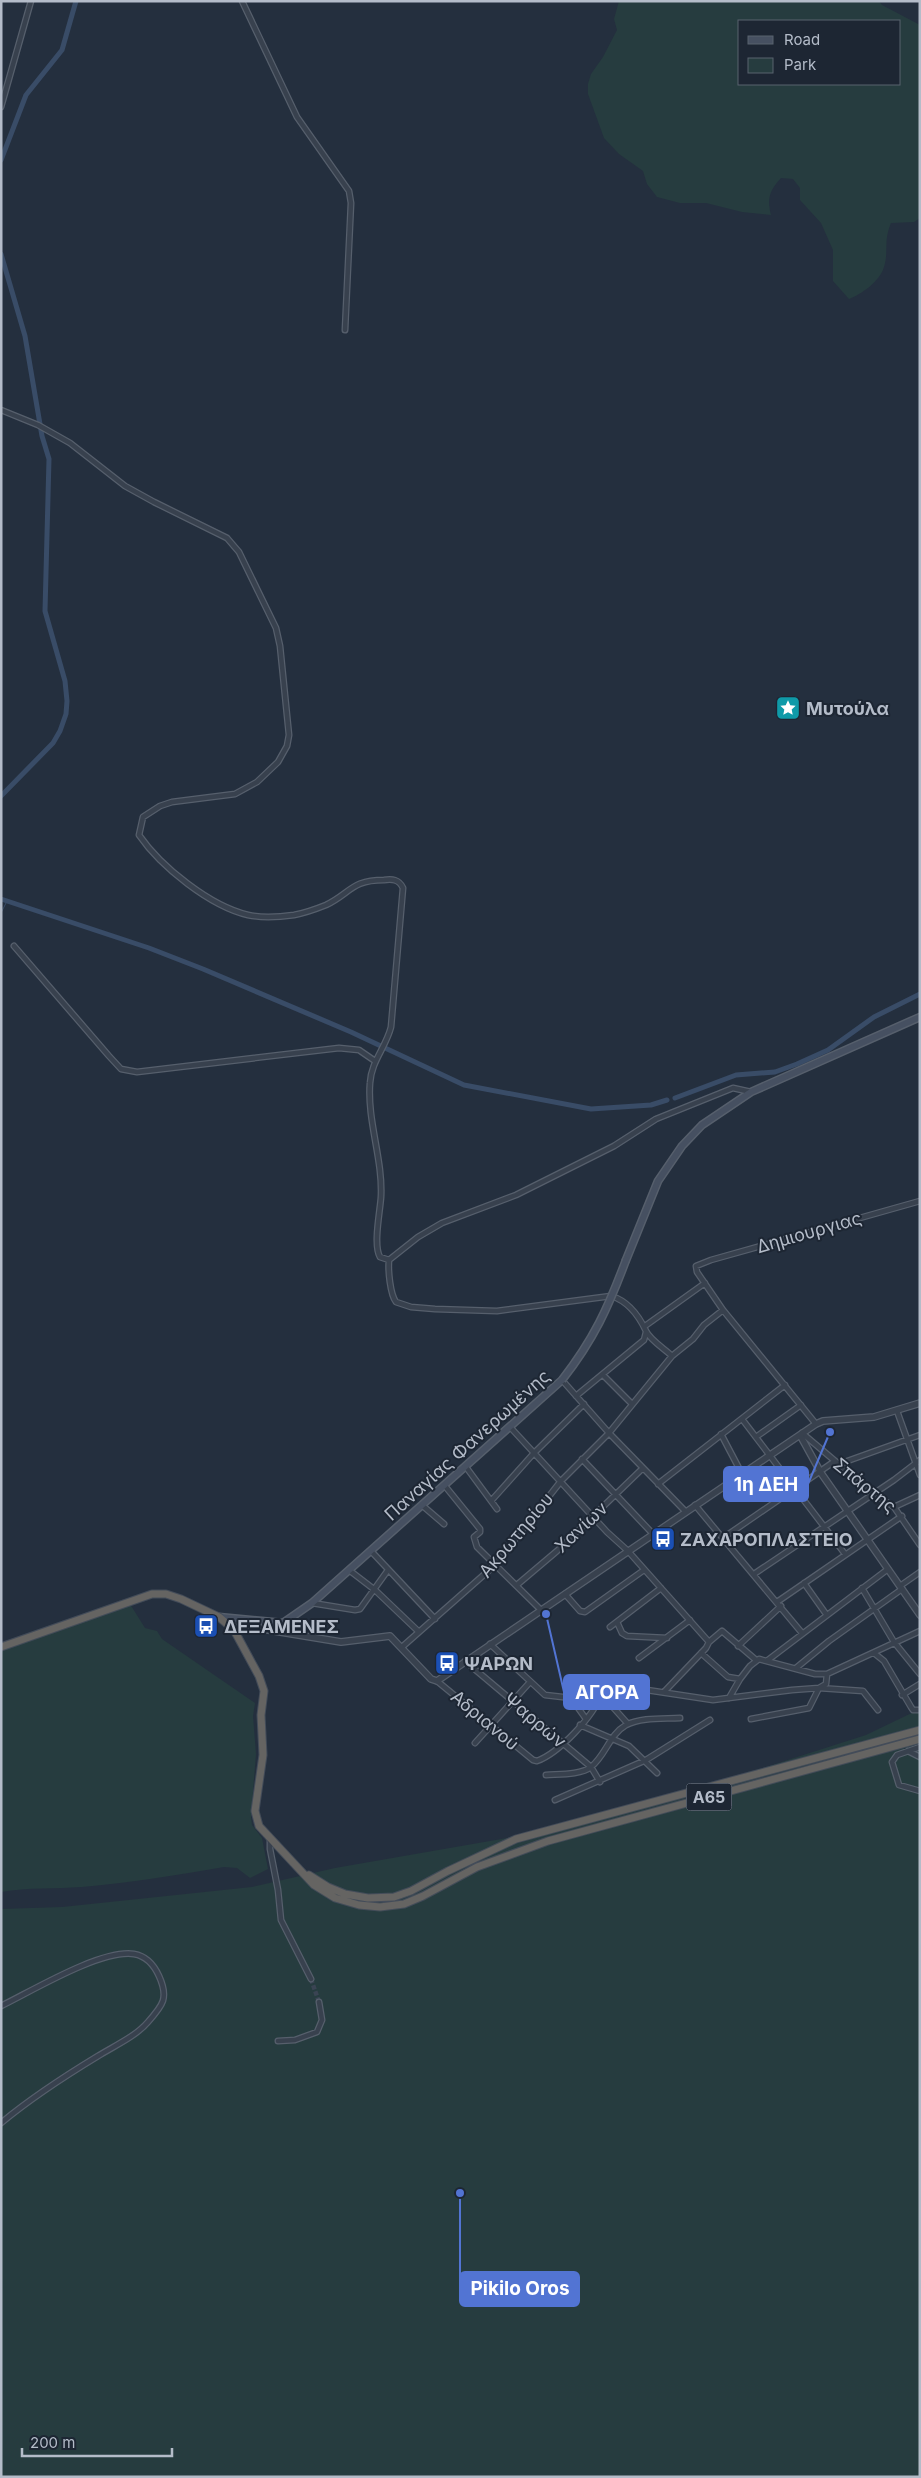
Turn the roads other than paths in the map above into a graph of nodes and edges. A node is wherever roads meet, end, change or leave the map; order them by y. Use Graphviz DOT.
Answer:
graph roads {
  1 [pos="31,1"];
  2 [pos="242,1"];
  3 [pos="1,107"];
  4 [pos="345,330"];
  5 [pos="1,410"];
  6 [pos="14,946"];
  7 [pos="920,1017"];
  8 [pos="375,1061"];
  9 [pos="752,1092"];
  10 [pos="920,1200"];
  11 [pos="389,1260"];
  12 [pos="705,1283"];
  13 [pos="723,1310"];
  14 [pos="645,1326"];
  15 [pos="646,1332"];
  16 [pos="672,1356"];
  17 [pos="603,1375"];
  18 [pos="562,1380"];
  19 [pos="785,1385"];
  20 [pos="576,1396"];
  21 [pos="920,1403"];
  22 [pos="584,1404"];
  23 [pos="632,1404"];
  24 [pos="801,1405"];
  25 [pos="897,1410"];
  26 [pos="742,1419"];
  27 [pos="816,1424"];
  28 [pos="511,1428"];
  29 [pos="609,1433"];
  30 [pos="721,1434"];
  31 [pos="801,1434"];
  32 [pos="920,1435"];
  33 [pos="756,1437"];
  34 [pos="908,1440"];
  35 [pos="534,1453"];
  36 [pos="769,1456"];
  37 [pos="582,1459"];
  38 [pos="918,1461"];
  39 [pos="837,1462"];
  40 [pos="466,1467"];
  41 [pos="643,1468"];
  42 [pos="821,1473"];
  43 [pos="742,1474"];
  44 [pos="920,1475"];
  45 [pos="560,1481"];
  46 [pos="658,1484"];
  47 [pos="445,1486"];
  48 [pos="796,1489"];
  49 [pos="874,1494"];
  50 [pos="920,1495"];
  51 [pos="615,1496"];
  52 [pos="491,1500"];
  53 [pos="695,1505"];
  54 [pos="423,1506"];
  55 [pos="894,1507"];
  56 [pos="497,1509"];
  57 [pos="686,1512"];
  58 [pos="847,1512"];
  59 [pos="592,1516"];
  60 [pos="902,1516"];
  61 [pos="444,1524"];
  62 [pos="824,1527"];
  63 [pos="920,1532"];
  64 [pos="653,1534"];
  65 [pos="914,1535"];
  66 [pos="723,1538"];
  67 [pos="867,1540"];
  68 [pos="920,1545"];
  69 [pos="371,1551"];
  70 [pos="628,1551"];
  71 [pos="845,1554"];
  72 [pos="495,1565"];
  73 [pos="888,1569"];
  74 [pos="349,1570"];
  75 [pos="388,1570"];
  76 [pos="644,1570"];
  77 [pos="920,1572"];
  78 [pos="754,1574"];
  79 [pos="804,1583"];
  80 [pos="518,1584"];
  81 [pos="661,1588"];
  82 [pos="862,1588"];
  83 [pos="901,1588"];
  84 [pos="375,1590"];
  85 [pos="565,1594"];
  86 [pos="777,1602"];
  87 [pos="312,1603"];
  88 [pos="780,1606"];
  89 [pos="541,1610"];
  90 [pos="874,1610"];
  91 [pos="826,1614"];
  92 [pos="920,1615"];
  93 [pos="219,1617"];
  94 [pos="235,1619"];
  95 [pos="435,1619"];
  96 [pos="690,1620"];
  97 [pos="617,1622"];
  98 [pos="610,1627"];
  99 [pos="920,1631"];
  100 [pos="419,1632"];
  101 [pos="802,1633"];
  102 [pos="667,1638"];
  103 [pos="709,1642"];
  104 [pos="894,1642"];
  105 [pos="490,1644"];
  106 [pos="738,1646"];
  107 [pos="1,1647"];
  108 [pos="402,1647"];
  109 [pos="701,1654"];
  110 [pos="874,1654"];
  111 [pos="639,1658"];
  112 [pos="756,1660"];
  113 [pos="768,1660"];
  114 [pos="465,1661"];
  115 [pos="796,1668"];
  116 [pos="827,1674"];
  117 [pos="920,1674"];
  118 [pos="740,1679"];
  119 [pos="437,1681"];
  120 [pos="530,1682"];
  121 [pos="920,1684"];
  122 [pos="819,1688"];
  123 [pos="664,1692"];
  124 [pos="902,1695"];
  125 [pos="600,1696"];
  126 [pos="571,1698"];
  127 [pos="729,1698"];
  128 [pos="514,1702"];
  129 [pos="878,1710"];
  130 [pos="920,1710"];
  131 [pos="680,1718"];
  132 [pos="586,1719"];
  133 [pos="751,1719"];
  134 [pos="710,1720"];
  135 [pos="628,1724"];
  136 [pos="580,1725"];
  137 [pos="491,1726"];
  138 [pos="920,1730"];
  139 [pos="920,1739"];
  140 [pos="610,1740"];
  141 [pos="475,1743"];
  142 [pos="563,1744"];
  143 [pos="920,1747"];
  144 [pos="908,1751"];
  145 [pos="920,1757"];
  146 [pos="646,1760"];
  147 [pos="591,1768"];
  148 [pos="657,1773"];
  149 [pos="546,1775"];
  150 [pos="600,1782"];
  151 [pos="920,1791"];
  152 [pos="555,1800"];
  153 [pos="270,1841"];
  154 [pos="300,1870"];
  155 [pos="311,1979"];
  156 [pos="319,2002"];
  157 [pos="1,2006"];
  158 [pos="278,2040"];
  159 [pos="2,2122"];
  1 -- 3 [label="street"];
  2 -- 4 [label="street"];
  5 -- 8 [label="street"];
  6 -- 8 [label="street"];
  7 -- 9 [label="main road, Παναγίας Φανερωμένης"];
  8 -- 11 [label="street"];
  9 -- 11 [label="street"];
  9 -- 18 [label="main road, Παναγίας Φανερωμένης, bridge"];
  10 -- 12 [label="street, Δημιουργιας"];
  11 -- 14 [label="street"];
  12 -- 13 [label="street"];
  12 -- 14 [label="street"];
  13 -- 16 [label="street, Ακρωτηρίου"];
  13 -- 19 [label="street"];
  14 -- 15 [label="street"];
  15 -- 16 [label="street"];
  15 -- 17 [label="street"];
  16 -- 23 [label="street, Ακρωτηρίου"];
  17 -- 20 [label="street"];
  17 -- 23 [label="street"];
  18 -- 20 [label="street"];
  18 -- 28 [label="main road, Παναγίας Φανερωμένης"];
  19 -- 24 [label="street"];
  19 -- 26 [label="street"];
  20 -- 22 [label="street"];
  21 -- 25 [label="street"];
  22 -- 29 [label="street"];
  22 -- 35 [label="street"];
  23 -- 29 [label="street, Ακρωτηρίου"];
  24 -- 27 [label="street"];
  24 -- 33 [label="street"];
  25 -- 27 [label="street"];
  25 -- 34 [label="street"];
  26 -- 30 [label="street"];
  26 -- 33 [label="street"];
  27 -- 31 [label="street"];
  28 -- 35 [label="street"];
  28 -- 40 [label="main road, Παναγίας Φανερωμένης"];
  29 -- 37 [label="street, Ακρωτηρίου"];
  29 -- 41 [label="street"];
  30 -- 43 [label="street"];
  30 -- 46 [label="street"];
  31 -- 36 [label="street"];
  31 -- 39 [label="street, Σπάρτης"];
  31 -- 42 [label="street"];
  32 -- 34 [label="street"];
  33 -- 36 [label="street"];
  34 -- 38 [label="street"];
  34 -- 39 [label="street"];
  35 -- 45 [label="street"];
  35 -- 52 [label="street"];
  36 -- 43 [label="street"];
  36 -- 48 [label="street"];
  37 -- 45 [label="street, Ακρωτηρίου"];
  37 -- 51 [label="street"];
  38 -- 44 [label="street"];
  38 -- 49 [label="street"];
  39 -- 42 [label="street"];
  39 -- 49 [label="street, Σπάρτης"];
  40 -- 47 [label="main road, Παναγίας Φανερωμένης"];
  40 -- 52 [label="street"];
  41 -- 46 [label="street"];
  41 -- 51 [label="street, Χανίων"];
  42 -- 48 [label="street"];
  42 -- 58 [label="street"];
  43 -- 53 [label="street"];
  45 -- 59 [label="street"];
  45 -- 72 [label="street, Ακρωτηρίου"];
  46 -- 57 [label="street"];
  47 -- 54 [label="main road, Παναγίας Φανερωμένης"];
  47 -- 72 [label="street"];
  48 -- 62 [label="street"];
  48 -- 66 [label="street"];
  49 -- 55 [label="street, Σπάρτης"];
  49 -- 58 [label="street"];
  50 -- 55 [label="street"];
  51 -- 59 [label="street, Χανίων"];
  51 -- 64 [label="street"];
  52 -- 56 [label="street"];
  53 -- 57 [label="street"];
  53 -- 66 [label="street"];
  54 -- 61 [label="street"];
  54 -- 69 [label="main road, Παναγίας Φανερωμένης"];
  55 -- 60 [label="street, Σπάρτης"];
  57 -- 64 [label="street"];
  58 -- 62 [label="street"];
  58 -- 67 [label="street"];
  59 -- 70 [label="street"];
  59 -- 80 [label="street, Χανίων"];
  60 -- 65 [label="street, Σπάρτης"];
  60 -- 67 [label="street"];
  62 -- 71 [label="street"];
  62 -- 78 [label="street"];
  63 -- 65 [label="street"];
  64 -- 70 [label="street"];
  65 -- 68 [label="street, Σπάρτης"];
  66 -- 78 [label="street"];
  67 -- 71 [label="street"];
  67 -- 73 [label="street"];
  69 -- 74 [label="main road, Παναγίας Φανερωμένης"];
  69 -- 75 [label="street"];
  70 -- 76 [label="street"];
  70 -- 85 [label="street"];
  71 -- 79 [label="street"];
  72 -- 80 [label="street"];
  72 -- 95 [label="street, Ακρωτηρίου"];
  73 -- 82 [label="street"];
  73 -- 83 [label="street"];
  74 -- 84 [label="street"];
  74 -- 87 [label="main road, Παναγίας Φανερωμένης"];
  75 -- 84 [label="street"];
  75 -- 95 [label="street"];
  76 -- 81 [label="street"];
  76 -- 85 [label="street"];
  77 -- 83 [label="street"];
  78 -- 86 [label="street"];
  79 -- 86 [label="street"];
  79 -- 91 [label="street"];
  80 -- 89 [label="street"];
  81 -- 96 [label="street"];
  81 -- 97 [label="street"];
  82 -- 90 [label="street"];
  82 -- 91 [label="street"];
  83 -- 90 [label="street"];
  83 -- 92 [label="street"];
  84 -- 87 [label="street"];
  84 -- 100 [label="street"];
  85 -- 89 [label="street"];
  86 -- 88 [label="street"];
  87 -- 94 [label="main road, Παναγίας Φανερωμένης"];
  88 -- 101 [label="street"];
  88 -- 106 [label="street"];
  89 -- 105 [label="street"];
  90 -- 104 [label="street"];
  90 -- 115 [label="street"];
  91 -- 101 [label="street"];
  93 -- 94 [label="main road, Παναγίας Φανερωμένης"];
  93 -- 107 [label="highway"];
  93 -- 153 [label="highway"];
  94 -- 108 [label="street"];
  95 -- 100 [label="street, Ακρωτηρίου"];
  96 -- 102 [label="street"];
  96 -- 103 [label="street"];
  97 -- 98 [label="street"];
  97 -- 102 [label="street"];
  99 -- 104 [label="street"];
  100 -- 108 [label="street, Ακρωτηρίου"];
  101 -- 113 [label="street"];
  102 -- 111 [label="street"];
  103 -- 106 [label="street"];
  103 -- 109 [label="street"];
  104 -- 110 [label="street"];
  104 -- 117 [label="street"];
  105 -- 114 [label="street"];
  105 -- 120 [label="street"];
  106 -- 112 [label="street"];
  108 -- 119 [label="street"];
  109 -- 118 [label="street"];
  109 -- 123 [label="street"];
  110 -- 116 [label="street"];
  110 -- 124 [label="street"];
  112 -- 113 [label="street"];
  112 -- 118 [label="street"];
  113 -- 115 [label="street"];
  114 -- 119 [label="street"];
  114 -- 128 [label="street, Ψαρρών"];
  115 -- 116 [label="street"];
  116 -- 122 [label="street"];
  118 -- 127 [label="street"];
  119 -- 137 [label="street, Αδριανού"];
  120 -- 126 [label="street"];
  120 -- 128 [label="street"];
  121 -- 124 [label="street"];
  122 -- 127 [label="street"];
  122 -- 129 [label="street"];
  122 -- 133 [label="street"];
  123 -- 125 [label="street"];
  123 -- 127 [label="street"];
  124 -- 130 [label="street"];
  125 -- 126 [label="street"];
  125 -- 132 [label="street"];
  125 -- 135 [label="street"];
  126 -- 132 [label="street"];
  128 -- 137 [label="street"];
  128 -- 142 [label="street, Ψαρρών"];
  131 -- 135 [label="street"];
  132 -- 136 [label="street"];
  134 -- 146 [label="street"];
  135 -- 140 [label="street"];
  136 -- 140 [label="street"];
  136 -- 142 [label="street"];
  137 -- 141 [label="street"];
  137 -- 142 [label="street, Αδριανού"];
  138 -- 154 [label="highway, Α65"];
  139 -- 154 [label="highway, Α65"];
  140 -- 146 [label="street"];
  140 -- 147 [label="street"];
  142 -- 147 [label="street, Ψαρρών"];
  143 -- 144 [label="street"];
  144 -- 145 [label="street"];
  144 -- 151 [label="street"];
  146 -- 148 [label="street"];
  146 -- 150 [label="street"];
  147 -- 149 [label="street"];
  147 -- 150 [label="street, Ψαρρών"];
  150 -- 152 [label="street"];
  153 -- 154 [label="highway"];
  153 -- 155 [label="street"];
  156 -- 158 [label="street"];
  157 -- 159 [label="street"];
}
